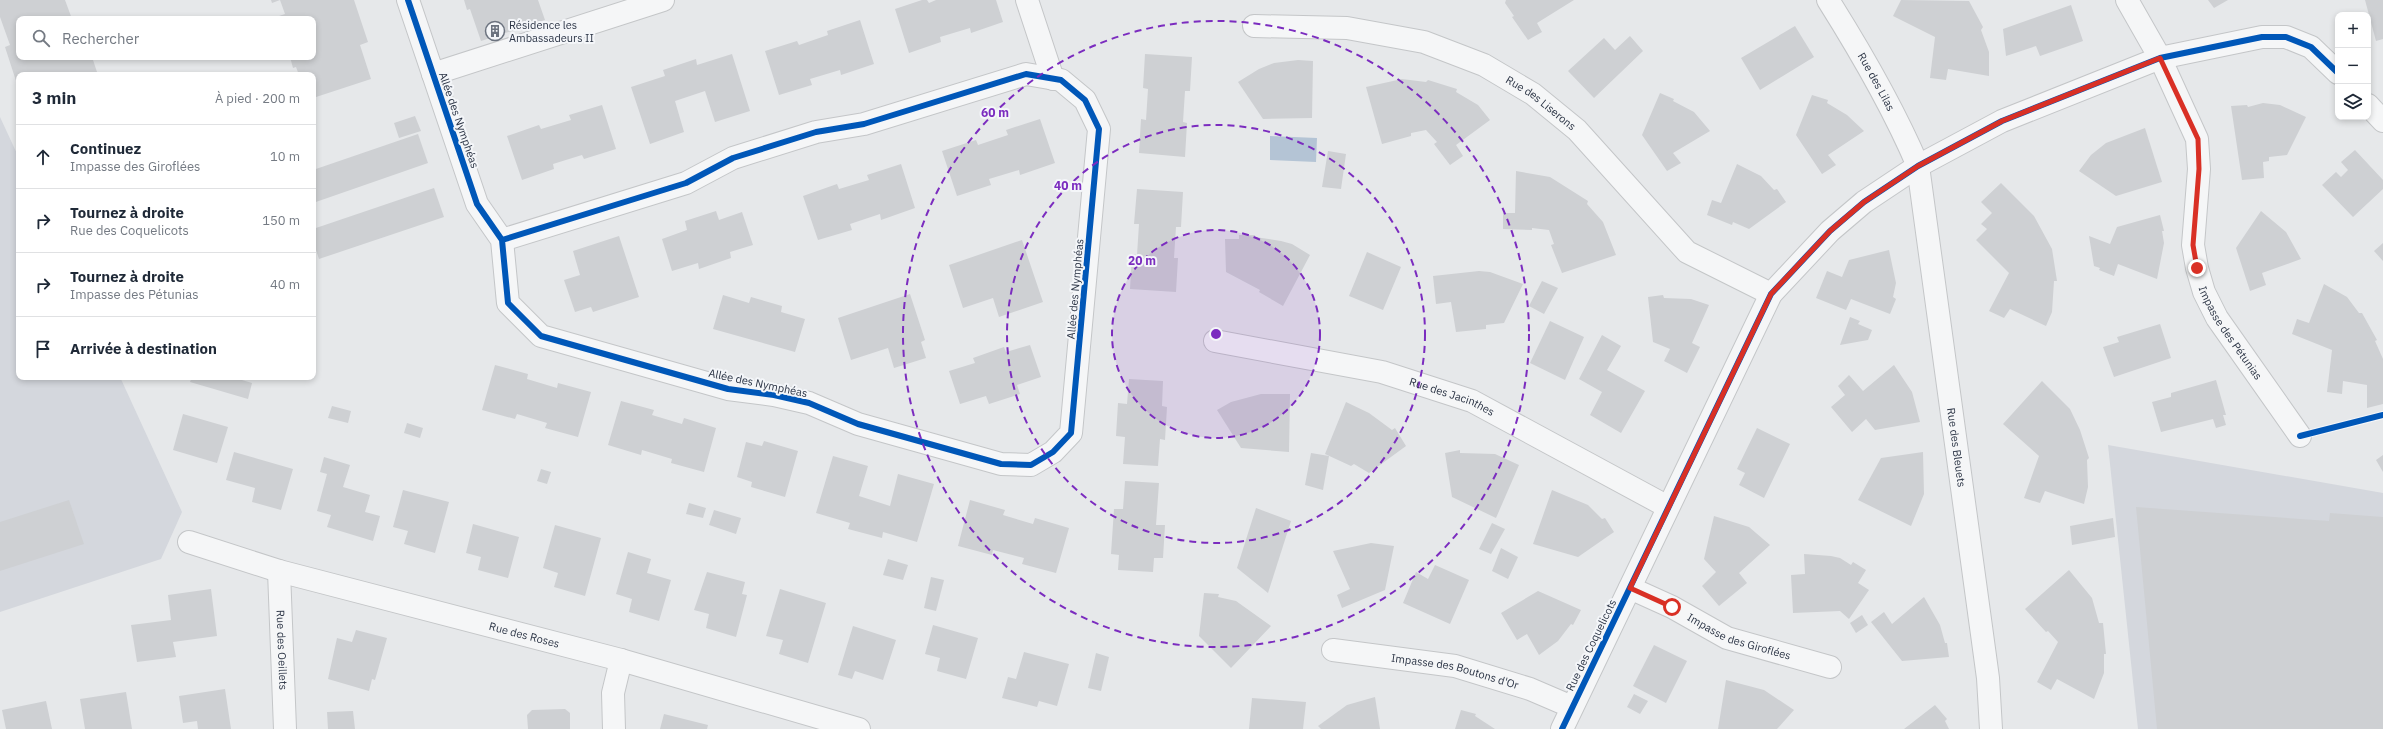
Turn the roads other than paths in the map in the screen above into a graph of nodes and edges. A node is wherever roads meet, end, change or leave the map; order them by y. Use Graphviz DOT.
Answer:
graph roads {
  1 [pos="408,0"];
  2 [pos="663,0"];
  3 [pos="1027,0"];
  4 [pos="1828,0"];
  5 [pos="2127,0"];
  6 [pos="1254,26"];
  7 [pos="2160,58"];
  8 [pos="2335,70"];
  9 [pos="433,74"];
  10 [pos="1053,79"];
  11 [pos="2371,108"];
  12 [pos="2383,121"];
  13 [pos="1918,166"];
  14 [pos="502,240"];
  15 [pos="1771,294"];
  16 [pos="1215,342"];
  17 [pos="2300,436"];
  18 [pos="1668,507"];
  19 [pos="189,542"];
  20 [pos="279,572"];
  21 [pos="1630,588"];
  22 [pos="1333,650"];
  23 [pos="621,660"];
  24 [pos="1830,666"];
  25 [pos="1572,707"];
  26 [pos="285,729"];
  27 [pos="614,729"];
  28 [pos="859,729"];
  29 [pos="1562,729"];
  30 [pos="1991,729"];
  1 -- 9 [label="street, Allée des Nymphéas"];
  2 -- 9 [label="street"];
  3 -- 10 [label="street"];
  4 -- 13 [label="street, Rue des Lilas"];
  5 -- 7 [label="street, Impasse des Pétunias"];
  6 -- 15 [label="street, Rue des Liserons"];
  7 -- 8 [label="street, Rue des Coquelicots"];
  7 -- 13 [label="street, Rue des Coquelicots"];
  7 -- 17 [label="street, Impasse des Pétunias"];
  9 -- 14 [label="street, Allée des Nymphéas"];
  10 -- 14 [label="street, Allée des Nymphéas"];
  10 -- 14 [label="street, Allée des Nymphéas"];
  11 -- 12 [label="street"];
  13 -- 15 [label="street, Rue des Coquelicots"];
  13 -- 30 [label="street, Rue des Bleuets"];
  15 -- 18 [label="street, Rue des Coquelicots"];
  16 -- 18 [label="street, Rue des Jacinthes"];
  18 -- 21 [label="street, Rue des Coquelicots"];
  19 -- 20 [label="street, Rue des Roses"];
  20 -- 23 [label="street, Rue des Roses"];
  20 -- 26 [label="street, Rue des Oeillets"];
  21 -- 24 [label="street, Impasse des Giroflées"];
  21 -- 25 [label="street, Rue des Coquelicots"];
  22 -- 25 [label="street, Impasse des Boutons d'Or"];
  23 -- 27 [label="street"];
  23 -- 28 [label="street, Rue des Roses"];
  25 -- 29 [label="street, Rue des Coquelicots"];
}
